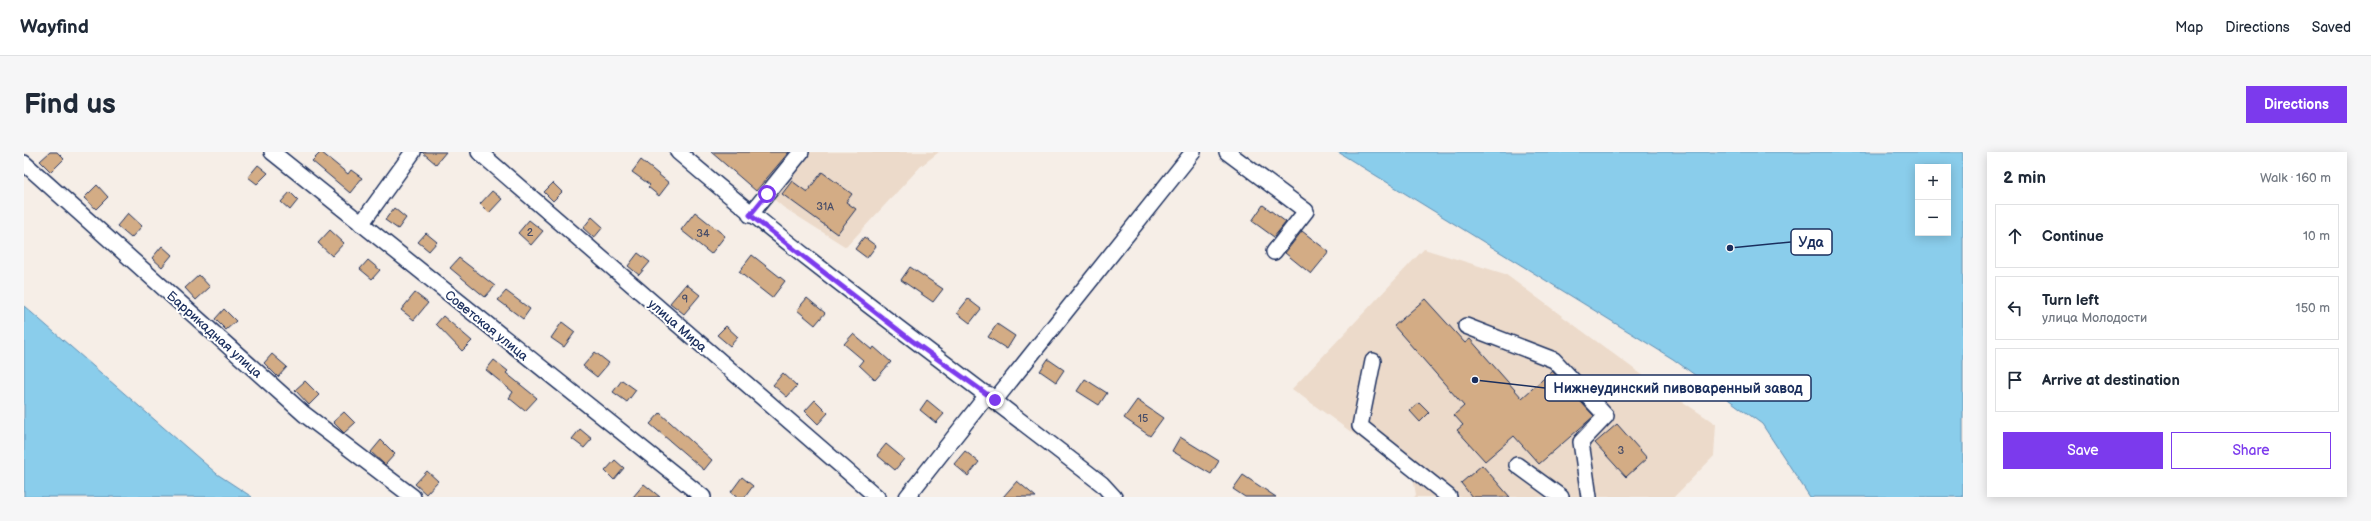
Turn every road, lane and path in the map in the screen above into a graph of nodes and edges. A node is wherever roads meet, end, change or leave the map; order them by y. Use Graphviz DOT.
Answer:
graph roads {
  1 [pos="272,152"];
  2 [pos="413,152"];
  3 [pos="479,152"];
  4 [pos="678,152"];
  5 [pos="801,152"];
  6 [pos="1193,152"];
  7 [pos="1227,152"];
  8 [pos="24,163"];
  9 [pos="750,215"];
  10 [pos="362,224"];
  11 [pos="1274,252"];
  12 [pos="1466,326"];
  13 [pos="1373,361"];
  14 [pos="991,397"];
  15 [pos="1516,465"];
  16 [pos="413,497"];
  17 [pos="703,497"];
  18 [pos="877,497"];
  19 [pos="907,497"];
  20 [pos="1114,497"];
  21 [pos="1449,497"];
  22 [pos="1561,497"];
  23 [pos="1589,497"];
  1 -- 10 [label="street, Советская улица"];
  2 -- 10 [label="street"];
  3 -- 18 [label="street, улица Мира"];
  4 -- 9 [label="street"];
  5 -- 9 [label="street"];
  6 -- 14 [label="street"];
  7 -- 11 [label="street"];
  8 -- 16 [label="street, Баррикадная улица"];
  9 -- 14 [label="street"];
  10 -- 17 [label="street, Советская улица"];
  12 -- 23 [label="street"];
  13 -- 21 [label="street"];
  14 -- 19 [label="street"];
  14 -- 20 [label="street"];
  15 -- 22 [label="street"];
}
